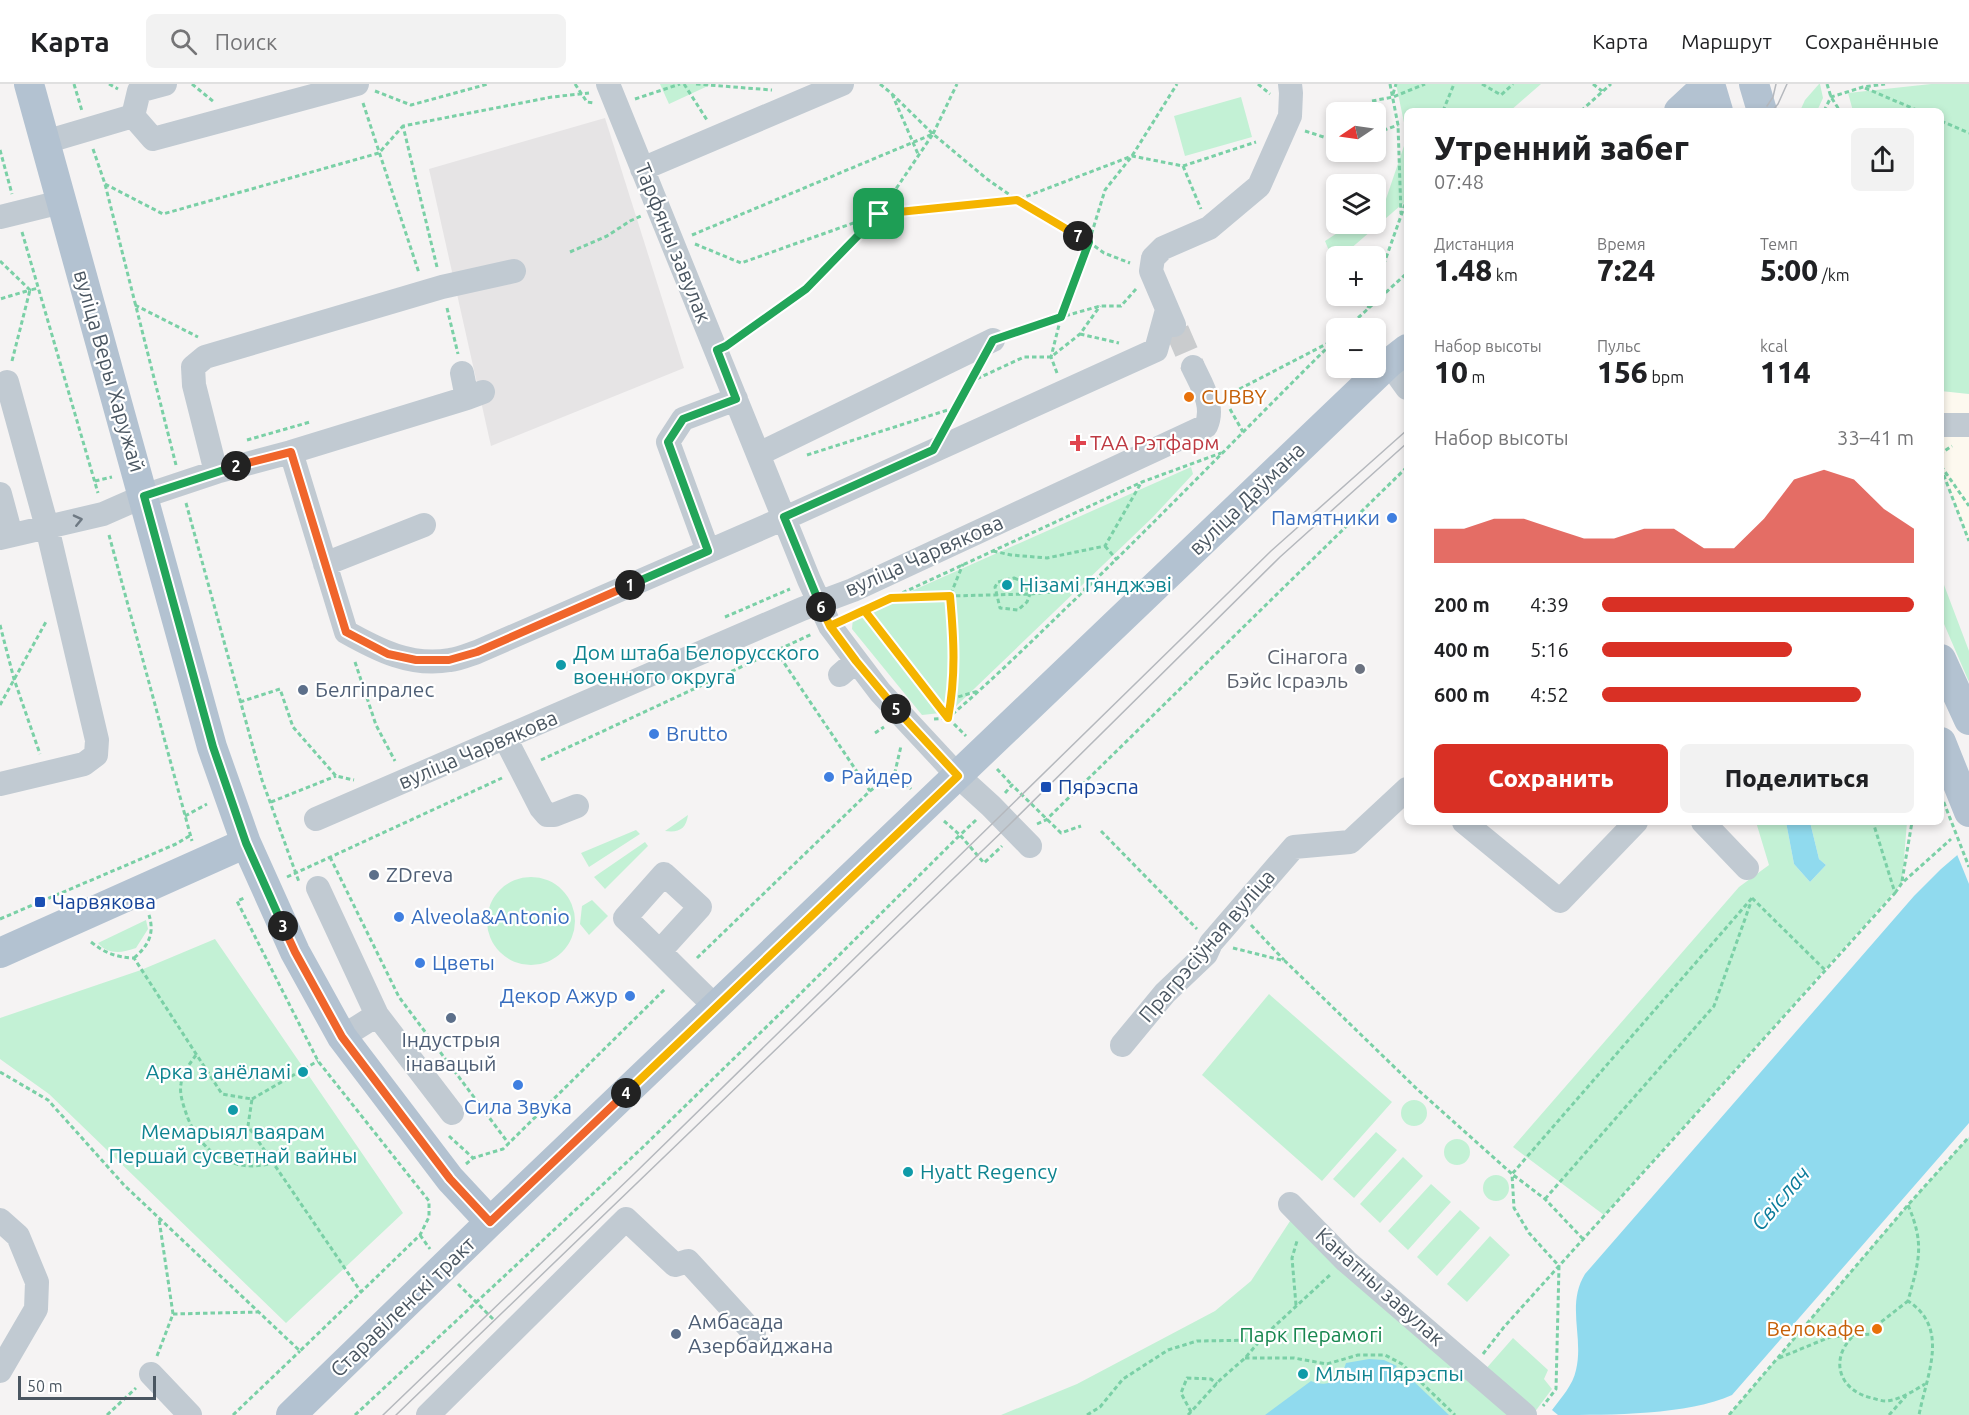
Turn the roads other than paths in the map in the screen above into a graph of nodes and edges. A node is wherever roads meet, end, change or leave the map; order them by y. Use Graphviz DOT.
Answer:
graph roads {
  1 [pos="29,84"];
  2 [pos="165,84"];
  3 [pos="357,84"];
  4 [pos="842,84"];
  5 [pos="1290,84"];
  6 [pos="1709,84"];
  7 [pos="1754,84"];
  8 [pos="607,94"];
  9 [pos="1682,108"];
  10 [pos="1717,108"];
  11 [pos="1761,108"];
  12 [pos="133,116"];
  13 [pos="45,142"];
  14 [pos="642,169"];
  15 [pos="61,202"];
  16 [pos="8,215"];
  17 [pos="514,271"];
  18 [pos="993,340"];
  19 [pos="1398,356"];
  20 [pos="1193,367"];
  21 [pos="462,373"];
  22 [pos="1404,377"];
  23 [pos="7,382"];
  24 [pos="736,399"];
  25 [pos="1944,425"];
  26 [pos="1969,425"];
  27 [pos="10,428"];
  28 [pos="291,452"];
  29 [pos="762,461"];
  30 [pos="216,472"];
  31 [pos="0,494"];
  32 [pos="144,496"];
  33 [pos="784,517"];
  34 [pos="424,525"];
  35 [pos="46,527"];
  36 [pos="5,536"];
  37 [pos="708,551"];
  38 [pos="325,564"];
  39 [pos="819,603"];
  40 [pos="1944,666"];
  41 [pos="1969,720"];
  42 [pos="505,738"];
  43 [pos="1945,768"];
  44 [pos="958,776"];
  45 [pos="0,784"];
  46 [pos="1404,792"];
  47 [pos="577,806"];
  48 [pos="1969,812"];
  49 [pos="316,819"];
  50 [pos="1468,825"];
  51 [pos="1633,825"];
  52 [pos="1706,825"];
  53 [pos="246,843"];
  54 [pos="1030,846"];
  55 [pos="1747,868"];
  56 [pos="318,888"];
  57 [pos="661,950"];
  58 [pos="0,953"];
  59 [pos="716,1006"];
  60 [pos="377,1015"];
  61 [pos="342,1037"];
  62 [pos="1122,1045"];
  63 [pos="452,1113"];
  64 [pos="1290,1204"];
  65 [pos="0,1220"];
  66 [pos="490,1222"];
  67 [pos="754,1334"];
  68 [pos="0,1371"];
  69 [pos="151,1374"];
  70 [pos="1534,1411"];
  71 [pos="190,1415"];
  72 [pos="291,1415"];
  73 [pos="428,1415"];
  1 -- 13 [label="main road, вуліца Веры Харужай"];
  2 -- 12 [label="street"];
  3 -- 12 [label="street"];
  4 -- 14 [label="street"];
  5 -- 33 [label="street"];
  6 -- 9 [label="main road"];
  6 -- 10 [label="main road"];
  7 -- 11 [label="main road"];
  8 -- 14 [label="street, Тарфяны завулак"];
  12 -- 13 [label="street"];
  13 -- 15 [label="main road, вуліца Веры Харужай"];
  14 -- 24 [label="street, Тарфяны завулак"];
  15 -- 16 [label="street"];
  15 -- 32 [label="main road, вуліца Веры Харужай"];
  17 -- 30 [label="street"];
  18 -- 29 [label="street"];
  19 -- 22 [label="street"];
  19 -- 44 [label="main road, вуліца Даўмана"];
  20 -- 39 [label="street, вуліца Чарвякова"];
  21 -- 28 [label="street"];
  23 -- 27 [label="street"];
  24 -- 29 [label="street, Тарфяны завулак"];
  24 -- 37 [label="street"];
  25 -- 26 [label="street"];
  27 -- 35 [label="street"];
  28 -- 30 [label="street"];
  28 -- 38 [label="street"];
  29 -- 33 [label="street, Тарфяны завулак"];
  30 -- 32 [label="street"];
  31 -- 36 [label="street"];
  35 -- 32 [label="street, one-way"];
  32 -- 53 [label="main road, вуліца Веры Харужай"];
  33 -- 37 [label="street"];
  33 -- 39 [label="street, Тарфяны завулак"];
  34 -- 38 [label="street"];
  35 -- 36 [label="street"];
  35 -- 45 [label="street"];
  37 -- 38 [label="street"];
  39 -- 42 [label="street, вуліца Чарвякова"];
  39 -- 44 [label="street, Тарфяны завулак"];
  40 -- 41 [label="main road"];
  42 -- 47 [label="street"];
  42 -- 49 [label="street, вуліца Чарвякова"];
  43 -- 48 [label="main road"];
  44 -- 54 [label="street, Тарфяны завулак"];
  44 -- 59 [label="main road, Старавіленскі тракт"];
  46 -- 62 [label="street, Прагрэсіўная вуліца"];
  50 -- 51 [label="street"];
  52 -- 55 [label="street"];
  53 -- 58 [label="main road"];
  53 -- 61 [label="main road, вуліца Веры Харужай"];
  56 -- 60 [label="street"];
  57 -- 59 [label="street"];
  59 -- 66 [label="main road, Старавіленскі тракт"];
  60 -- 61 [label="street"];
  60 -- 63 [label="street"];
  61 -- 66 [label="main road, вуліца Веры Харужай"];
  64 -- 70 [label="street, Канатны завулак"];
  65 -- 68 [label="street"];
  66 -- 72 [label="main road, Старавіленскі тракт"];
  67 -- 73 [label="street"];
  69 -- 71 [label="street"];
}
